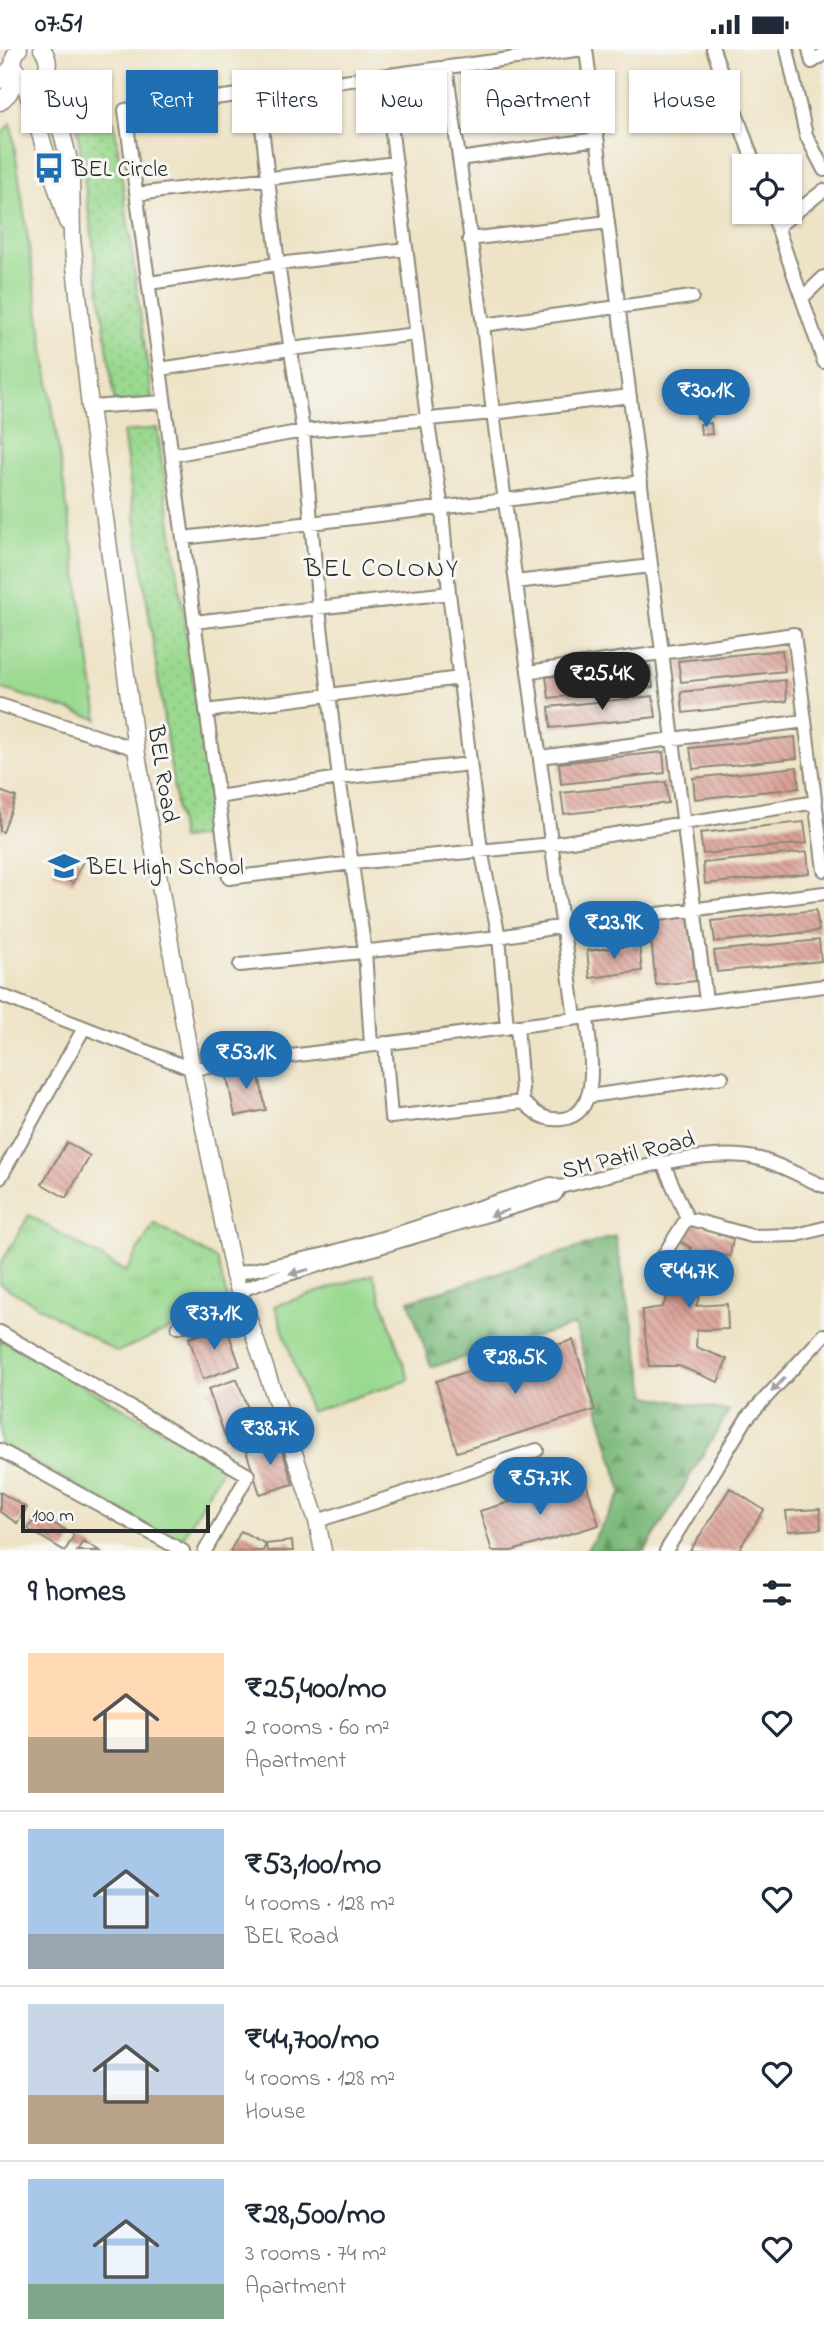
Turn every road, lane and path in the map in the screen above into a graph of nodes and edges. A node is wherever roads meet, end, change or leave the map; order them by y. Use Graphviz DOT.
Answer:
graph roads {
  1 [pos="42,49"];
  2 [pos="585,49"];
  3 [pos="713,49"];
  4 [pos="787,49"];
  5 [pos="809,49"];
  6 [pos="824,54"];
  7 [pos="17,59"];
  8 [pos="446,67"];
  9 [pos="46,70"];
  10 [pos="426,70"];
  11 [pos="0,80"];
  12 [pos="232,96"];
  13 [pos="0,102"];
  14 [pos="62,133"];
  15 [pos="263,133"];
  16 [pos="392,133"];
  17 [pos="597,139"];
  18 [pos="751,154"];
  19 [pos="459,159"];
  20 [pos="396,163"];
  21 [pos="824,170"];
  22 [pos="268,180"];
  23 [pos="824,190"];
  24 [pos="137,194"];
  25 [pos="608,222"];
  26 [pos="776,224"];
  27 [pos="777,227"];
  28 [pos="72,237"];
  29 [pos="470,239"];
  30 [pos="407,249"];
  31 [pos="278,264"];
  32 [pos="824,277"];
  33 [pos="149,283"];
  34 [pos="692,297"];
  35 [pos="802,298"];
  36 [pos="618,306"];
  37 [pos="484,325"];
  38 [pos="417,334"];
  39 [pos="290,349"];
  40 [pos="824,362"];
  41 [pos="160,369"];
  42 [pos="630,396"];
  43 [pos="164,402"];
  44 [pos="90,407"];
  45 [pos="493,413"];
  46 [pos="427,418"];
  47 [pos="303,431"];
  48 [pos="172,455"];
  49 [pos="640,482"];
  50 [pos="506,500"];
  51 [pos="442,508"];
  52 [pos="313,522"];
  53 [pos="183,538"];
  54 [pos="651,566"];
  55 [pos="516,582"];
  56 [pos="449,593"];
  57 [pos="319,609"];
  58 [pos="194,622"];
  59 [pos="662,652"];
  60 [pos="528,672"];
  61 [pos="460,678"];
  62 [pos="329,695"];
  63 [pos="0,705"];
  64 [pos="206,711"];
  65 [pos="805,721"];
  66 [pos="673,738"];
  67 [pos="136,748"];
  68 [pos="540,757"];
  69 [pos="470,764"];
  70 [pos="339,778"];
  71 [pos="218,797"];
  72 [pos="816,802"];
  73 [pos="683,824"];
  74 [pos="552,844"];
  75 [pos="481,850"];
  76 [pos="353,863"];
  77 [pos="824,870"];
  78 [pos="824,893"];
  79 [pos="694,911"];
  80 [pos="563,926"];
  81 [pos="499,937"];
  82 [pos="365,951"];
  83 [pos="240,965"];
  84 [pos="824,985"];
  85 [pos="0,995"];
  86 [pos="706,1001"];
  87 [pos="581,1018"];
  88 [pos="512,1026"];
  89 [pos="85,1027"];
  90 [pos="385,1043"];
  91 [pos="371,1045"];
  92 [pos="192,1069"];
  93 [pos="722,1077"];
  94 [pos="590,1095"];
  95 [pos="523,1102"];
  96 [pos="663,1163"];
  97 [pos="0,1178"];
  98 [pos="560,1187"];
  99 [pos="824,1187"];
  100 [pos="687,1218"];
  101 [pos="824,1229"];
  102 [pos="663,1256"];
  103 [pos="234,1274"];
  104 [pos="241,1298"];
  105 [pos="178,1327"];
  106 [pos="0,1332"];
  107 [pos="824,1335"];
  108 [pos="0,1450"];
  109 [pos="537,1450"];
  110 [pos="317,1521"];
  111 [pos="183,1551"];
  112 [pos="205,1551"];
  113 [pos="323,1551"];
  114 [pos="666,1551"];
  1 -- 9 [label="main road"];
  2 -- 8 [label="street"];
  2 -- 17 [label="street"];
  3 -- 18 [label="street"];
  4 -- 21 [label="street"];
  5 -- 6 [label="street"];
  7 -- 11 [label="main road"];
  7 -- 13 [label="main road"];
  7 -- 28 [label="main road, BEL Road"];
  8 -- 10 [label="street"];
  8 -- 19 [label="street"];
  12 -- 24 [label="street"];
  14 -- 28 [label="main road, BEL Road"];
  15 -- 22 [label="street"];
  16 -- 20 [label="street"];
  17 -- 19 [label="street"];
  17 -- 25 [label="street"];
  19 -- 29 [label="street"];
  20 -- 22 [label="street"];
  20 -- 30 [label="street"];
  22 -- 24 [label="street"];
  22 -- 31 [label="street"];
  23 -- 27 [label="street"];
  24 -- 33 [label="street"];
  25 -- 29 [label="street"];
  25 -- 36 [label="street"];
  26 -- 27 [label="street"];
  27 -- 35 [label="street"];
  28 -- 44 [label="main road, BEL Road"];
  29 -- 37 [label="street"];
  30 -- 31 [label="street"];
  30 -- 38 [label="street"];
  31 -- 33 [label="street"];
  31 -- 39 [label="street"];
  32 -- 35 [label="street"];
  33 -- 41 [label="street"];
  34 -- 36 [label="street"];
  35 -- 40 [label="street"];
  36 -- 37 [label="street"];
  36 -- 42 [label="street"];
  37 -- 45 [label="street"];
  38 -- 39 [label="street"];
  38 -- 46 [label="street"];
  39 -- 41 [label="street"];
  39 -- 47 [label="street"];
  41 -- 43 [label="street"];
  42 -- 45 [label="street"];
  42 -- 49 [label="street"];
  43 -- 44 [label="street"];
  43 -- 48 [label="street"];
  44 -- 67 [label="main road, BEL Road"];
  45 -- 46 [label="street"];
  45 -- 50 [label="street"];
  46 -- 47 [label="street"];
  46 -- 51 [label="street"];
  47 -- 48 [label="street"];
  47 -- 52 [label="street"];
  48 -- 53 [label="street"];
  49 -- 50 [label="street"];
  49 -- 54 [label="street"];
  50 -- 51 [label="street"];
  50 -- 55 [label="street"];
  51 -- 52 [label="street"];
  51 -- 56 [label="street"];
  52 -- 53 [label="street"];
  52 -- 57 [label="street"];
  53 -- 58 [label="street"];
  54 -- 55 [label="street"];
  54 -- 59 [label="street"];
  55 -- 60 [label="street"];
  56 -- 57 [label="street"];
  56 -- 61 [label="street"];
  57 -- 58 [label="street"];
  57 -- 62 [label="street"];
  58 -- 64 [label="street"];
  59 -- 60 [label="street"];
  59 -- 65 [label="street"];
  59 -- 66 [label="street"];
  60 -- 68 [label="street"];
  61 -- 62 [label="street"];
  61 -- 69 [label="street"];
  62 -- 64 [label="street"];
  62 -- 70 [label="street"];
  63 -- 67 [label="street"];
  64 -- 71 [label="street"];
  65 -- 66 [label="street"];
  65 -- 72 [label="street"];
  66 -- 68 [label="street"];
  66 -- 73 [label="street"];
  67 -- 92 [label="main road, BEL Road"];
  68 -- 74 [label="street"];
  69 -- 70 [label="street"];
  69 -- 75 [label="street"];
  70 -- 71 [label="street"];
  70 -- 76 [label="street"];
  71 -- 76 [label="street"];
  72 -- 73 [label="street"];
  72 -- 77 [label="street"];
  73 -- 74 [label="street"];
  73 -- 79 [label="street"];
  74 -- 75 [label="street"];
  74 -- 80 [label="street"];
  75 -- 76 [label="street"];
  75 -- 81 [label="street"];
  76 -- 82 [label="street"];
  78 -- 79 [label="street"];
  79 -- 80 [label="street"];
  79 -- 86 [label="street"];
  80 -- 81 [label="street"];
  80 -- 87 [label="street"];
  81 -- 82 [label="street"];
  81 -- 88 [label="street"];
  82 -- 83 [label="street"];
  82 -- 91 [label="street"];
  84 -- 86 [label="street"];
  85 -- 89 [label="street"];
  86 -- 87 [label="street"];
  87 -- 88 [label="street"];
  87 -- 94 [label="street"];
  88 -- 90 [label="street"];
  88 -- 95 [label="street"];
  89 -- 92 [label="street"];
  89 -- 97 [label="street"];
  90 -- 91 [label="street"];
  90 -- 95 [label="street"];
  91 -- 92 [label="street"];
  92 -- 103 [label="main road, BEL Road"];
  93 -- 94 [label="street"];
  94 -- 95 [label="street"];
  96 -- 98 [label="street, SM Patil Road"];
  96 -- 99 [label="street, SM Patil Road"];
  96 -- 100 [label="street"];
  98 -- 103 [label="street"];
  98 -- 104 [label="street, SM Patil Road, one-way"];
  100 -- 101 [label="street"];
  100 -- 102 [label="street"];
  103 -- 104 [label="main road, BEL Road"];
  104 -- 105 [label="street, SM Patil Road"];
  104 -- 110 [label="main road, BEL Road"];
  106 -- 112 [label="street"];
  107 -- 114 [label="street, one-way"];
  108 -- 111 [label="street"];
  109 -- 110 [label="street"];
  110 -- 113 [label="main road, BEL Road"];
}
